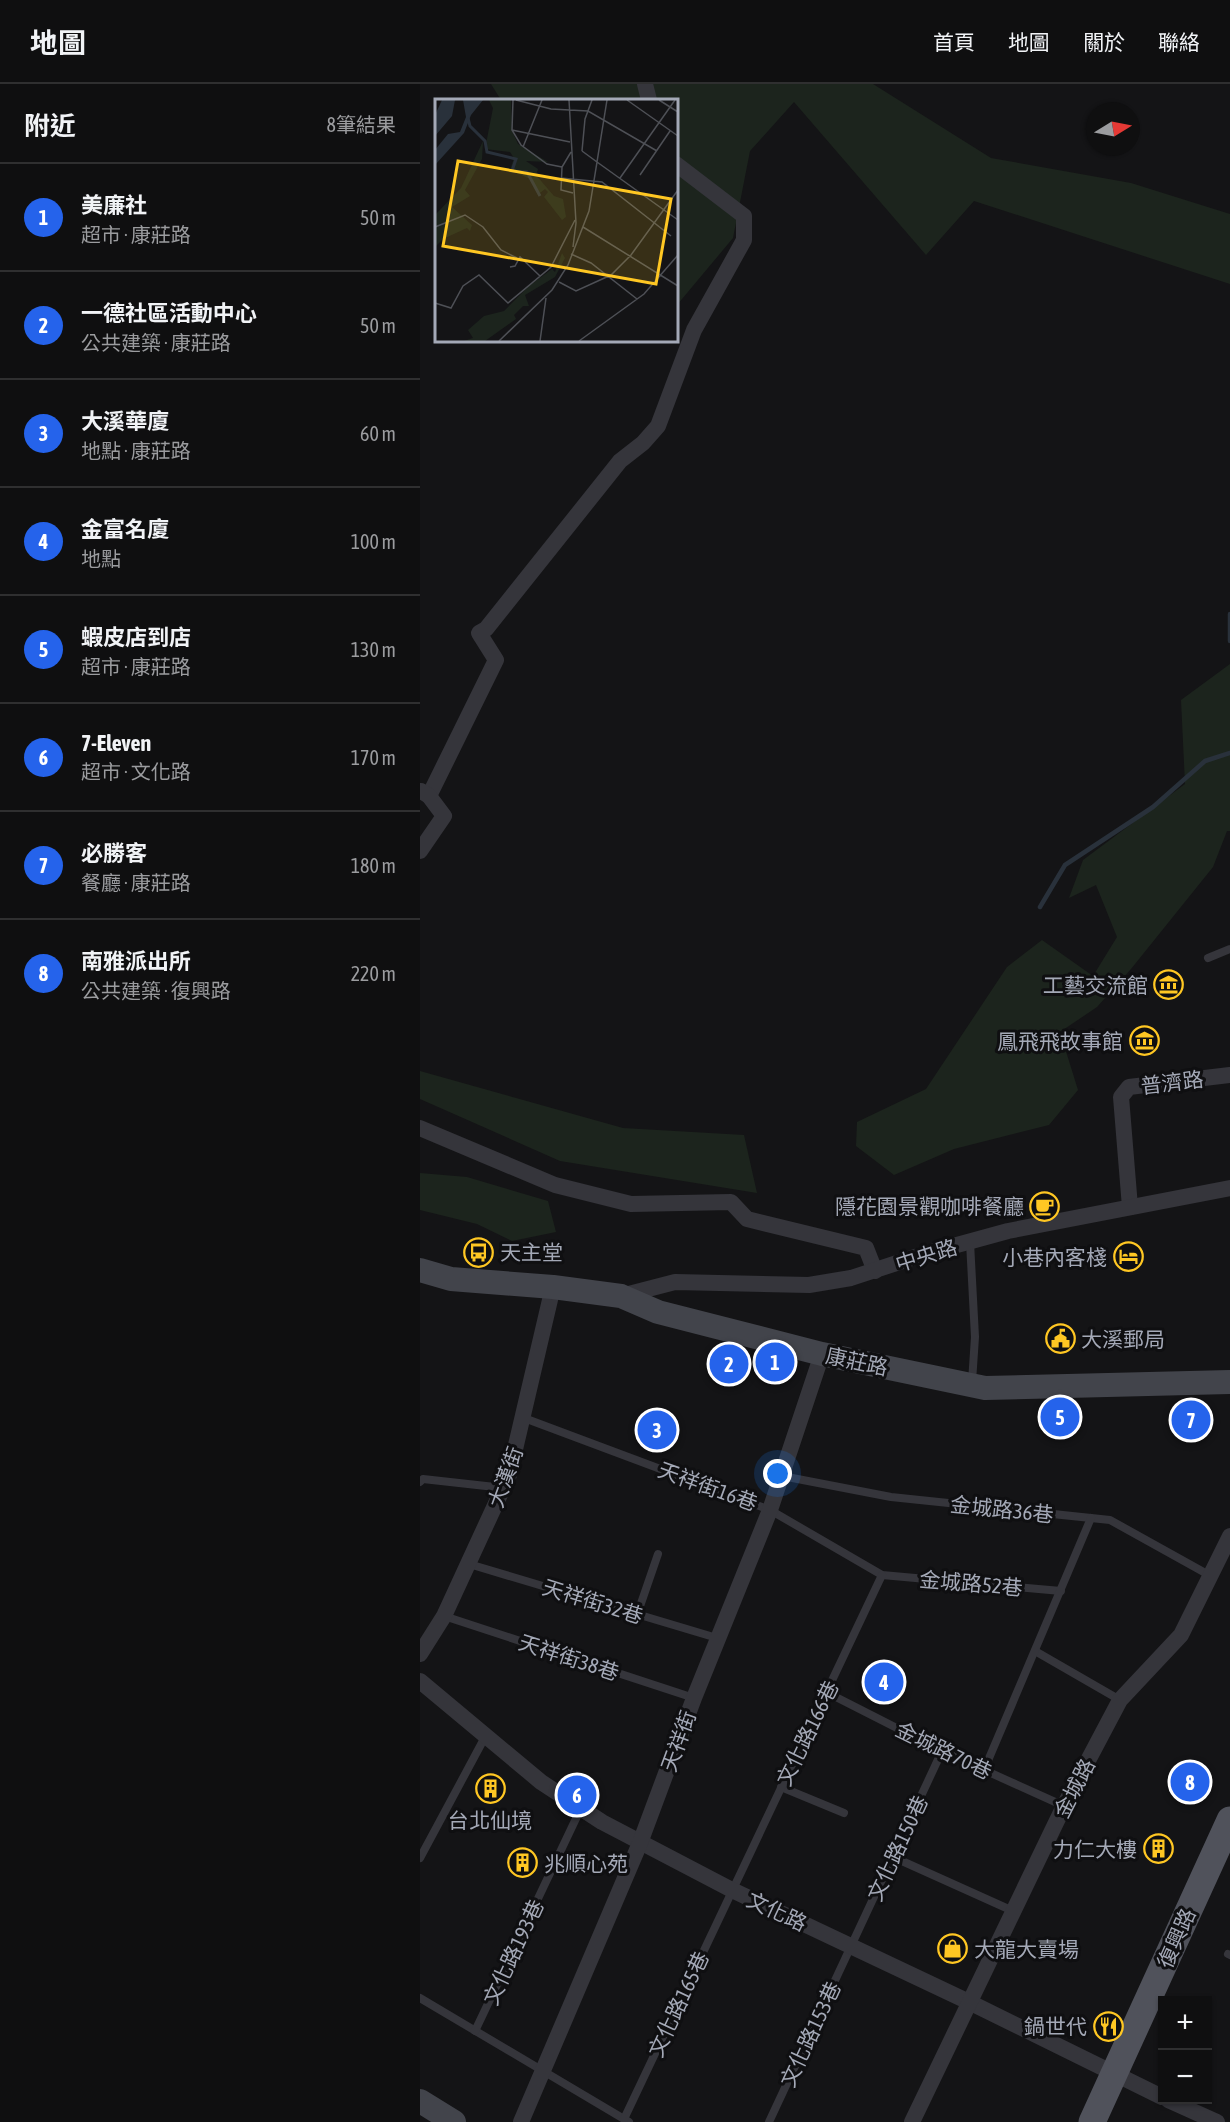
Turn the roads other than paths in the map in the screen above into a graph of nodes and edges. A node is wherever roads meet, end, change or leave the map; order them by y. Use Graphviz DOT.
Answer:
graph roads {
  1 [pos="645,84"];
  2 [pos="649,99"];
  3 [pos="678,166"];
  4 [pos="424,793"];
  5 [pos="420,850"];
  6 [pos="1230,949"];
  7 [pos="1208,958"];
  8 [pos="1230,1075"];
  9 [pos="420,1128"];
  10 [pos="1230,1188"];
  11 [pos="1130,1207"];
  12 [pos="970,1242"];
  13 [pos="420,1270"];
  14 [pos="875,1270"];
  15 [pos="554,1287"];
  16 [pos="621,1296"];
  17 [pos="822,1354"];
  18 [pos="1230,1382"];
  19 [pos="971,1385"];
  20 [pos="524,1418"];
  21 [pos="782,1476"];
  22 [pos="420,1482"];
  23 [pos="504,1488"];
  24 [pos="770,1510"];
  25 [pos="1090,1518"];
  26 [pos="1230,1536"];
  27 [pos="658,1554"];
  28 [pos="1224,1562"];
  29 [pos="469,1564"];
  30 [pos="882,1575"];
  31 [pos="1209,1575"];
  32 [pos="1061,1591"];
  33 [pos="637,1615"];
  34 [pos="444,1616"];
  35 [pos="717,1638"];
  36 [pos="1035,1651"];
  37 [pos="420,1654"];
  38 [pos="420,1681"];
  39 [pos="826,1692"];
  40 [pos="694,1698"];
  41 [pos="1120,1700"];
  42 [pos="485,1737"];
  43 [pos="942,1750"];
  44 [pos="984,1770"];
  45 [pos="781,1787"];
  46 [pos="1064,1806"];
  47 [pos="580,1808"];
  48 [pos="844,1813"];
  49 [pos="1230,1820"];
  50 [pos="640,1843"];
  51 [pos="893,1857"];
  52 [pos="420,1858"];
  53 [pos="732,1890"];
  54 [pos="1013,1911"];
  55 [pos="851,1946"];
  56 [pos="420,1998"];
  57 [pos="969,2002"];
  58 [pos="475,2031"];
  59 [pos="541,2071"];
  60 [pos="1114,2075"];
  61 [pos="1158,2095"];
  62 [pos="420,2101"];
  63 [pos="1177,2104"];
  64 [pos="626,2120"];
  65 [pos="453,2122"];
  66 [pos="521,2122"];
  67 [pos="770,2122"];
  68 [pos="912,2122"];
  69 [pos="1092,2122"];
  70 [pos="1217,2122"];
  1 -- 2 [label="street"];
  3 -- 4 [label="street"];
  4 -- 5 [label="street"];
  6 -- 7 [label="lane"];
  8 -- 11 [label="street, 普濟路"];
  9 -- 14 [label="street"];
  10 -- 11 [label="street, 中央路"];
  11 -- 12 [label="street, 中央路"];
  12 -- 14 [label="street, 中央路"];
  12 -- 19 [label="lane"];
  13 -- 15 [label="street, 康莊路"];
  14 -- 16 [label="street, 中央路"];
  15 -- 16 [label="street, 康莊路"];
  15 -- 20 [label="street, 大漢街"];
  16 -- 17 [label="street, 康莊路"];
  17 -- 19 [label="street, 康莊路"];
  17 -- 21 [label="street, 天祥街"];
  18 -- 19 [label="street, 康莊路"];
  20 -- 23 [label="street, 大漢街"];
  20 -- 24 [label="lane, 天祥街16巷"];
  21 -- 24 [label="street, 天祥街"];
  21 -- 25 [label="lane, 金城路36巷"];
  22 -- 23 [label="lane"];
  23 -- 29 [label="street, 大漢街"];
  24 -- 30 [label="lane, 天祥街16巷"];
  24 -- 35 [label="street, 天祥街"];
  25 -- 31 [label="lane, 金城路36巷"];
  25 -- 32 [label="lane"];
  26 -- 28 [label="street, 金城路"];
  27 -- 33 [label="lane"];
  28 -- 31 [label="street, 金城路"];
  29 -- 33 [label="lane, 天祥街32巷"];
  29 -- 34 [label="street, 大漢街"];
  30 -- 32 [label="lane, 金城路52巷"];
  30 -- 39 [label="lane, 文化路166巷"];
  31 -- 41 [label="street, 金城路"];
  32 -- 36 [label="lane"];
  33 -- 35 [label="lane, 天祥街32巷"];
  34 -- 37 [label="street, 大漢街"];
  34 -- 40 [label="lane, 天祥街38巷"];
  35 -- 40 [label="street, 天祥街"];
  36 -- 41 [label="lane"];
  36 -- 44 [label="lane"];
  38 -- 42 [label="street, 文化路"];
  39 -- 43 [label="lane, 金城路70巷"];
  39 -- 45 [label="lane, 文化路166巷"];
  40 -- 50 [label="street, 天祥街"];
  41 -- 46 [label="street, 金城路"];
  42 -- 47 [label="street, 文化路"];
  42 -- 52 [label="lane"];
  43 -- 44 [label="lane, 金城路70巷"];
  43 -- 51 [label="lane, 文化路150巷"];
  44 -- 46 [label="lane, 金城路70巷"];
  45 -- 48 [label="lane"];
  45 -- 53 [label="lane, 文化路166巷"];
  46 -- 54 [label="street, 金城路"];
  47 -- 50 [label="street, 文化路"];
  47 -- 58 [label="lane, 文化路193巷"];
  49 -- 60 [label="main road, 復興路"];
  50 -- 53 [label="street, 文化路"];
  50 -- 59 [label="street, 天祥街"];
  51 -- 54 [label="lane"];
  51 -- 55 [label="lane, 文化路150巷"];
  53 -- 55 [label="street, 文化路"];
  53 -- 64 [label="lane, 文化路165巷"];
  54 -- 57 [label="street, 金城路"];
  55 -- 57 [label="street, 文化路"];
  55 -- 67 [label="lane, 文化路153巷"];
  56 -- 58 [label="lane"];
  57 -- 60 [label="street, 文化路"];
  57 -- 68 [label="street, 金城路"];
  58 -- 59 [label="lane"];
  59 -- 64 [label="lane"];
  59 -- 66 [label="street, 天祥街"];
  60 -- 61 [label="street, 文化路"];
  60 -- 69 [label="main road, 復興路"];
  62 -- 65 [label="street"];
  63 -- 70 [label="street"];
}
